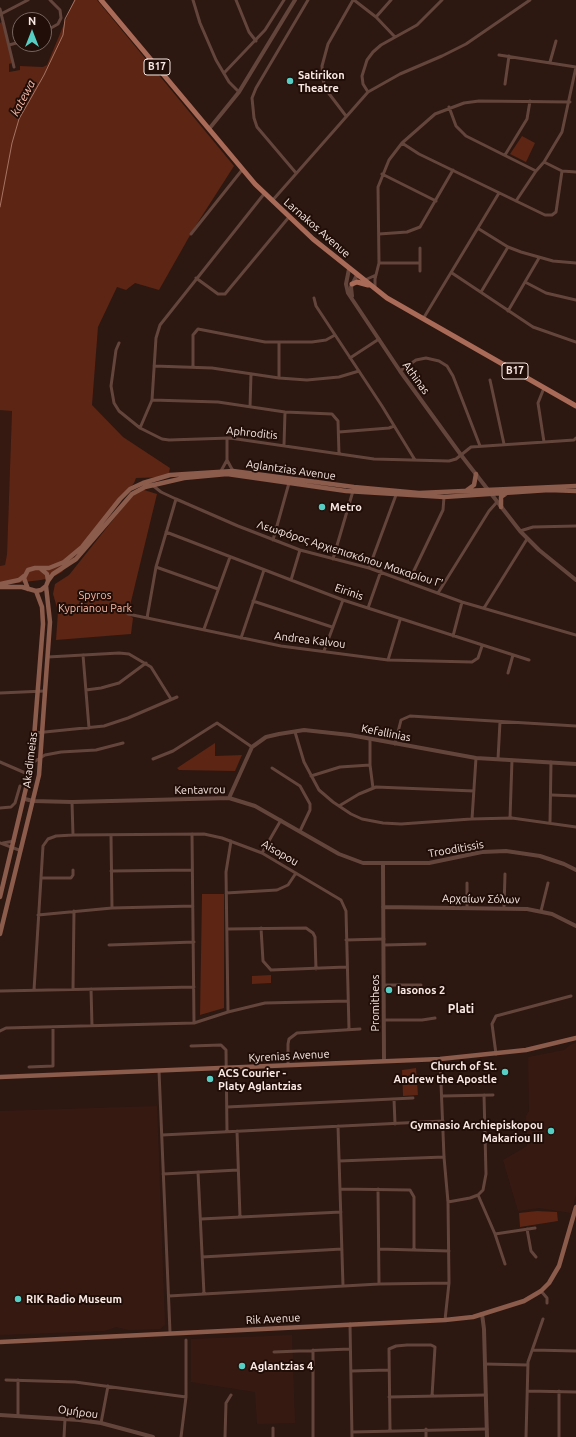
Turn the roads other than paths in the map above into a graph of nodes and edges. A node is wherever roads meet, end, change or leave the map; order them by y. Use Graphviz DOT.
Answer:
graph roads {
  1 [pos="28,0"];
  2 [pos="50,0"];
  3 [pos="101,0"];
  4 [pos="193,0"];
  5 [pos="236,0"];
  6 [pos="284,0"];
  7 [pos="295,0"];
  8 [pos="308,0"];
  9 [pos="354,0"];
  10 [pos="391,0"];
  11 [pos="442,0"];
  12 [pos="530,0"];
  13 [pos="0,8"];
  14 [pos="1,14"];
  15 [pos="376,17"];
  16 [pos="52,27"];
  17 [pos="396,37"];
  18 [pos="256,41"];
  19 [pos="556,41"];
  20 [pos="12,44"];
  21 [pos="9,45"];
  22 [pos="499,54"];
  23 [pos="509,56"];
  24 [pos="550,62"];
  25 [pos="14,67"];
  26 [pos="576,67"];
  27 [pos="224,73"];
  28 [pos="505,84"];
  29 [pos="239,92"];
  30 [pos="368,92"];
  31 [pos="530,101"];
  32 [pos="570,102"];
  33 [pos="449,107"];
  34 [pos="346,116"];
  35 [pos="209,129"];
  36 [pos="402,143"];
  37 [pos="505,155"];
  38 [pos="544,162"];
  39 [pos="242,170"];
  40 [pos="453,170"];
  41 [pos="536,170"];
  42 [pos="562,171"];
  43 [pos="576,172"];
  44 [pos="296,173"];
  45 [pos="382,174"];
  46 [pos="500,193"];
  47 [pos="264,194"];
  48 [pos="436,201"];
  49 [pos="516,201"];
  50 [pos="272,202"];
  51 [pos="289,217"];
  52 [pos="479,229"];
  53 [pos="191,234"];
  54 [pos="379,234"];
  55 [pos="508,247"];
  56 [pos="420,248"];
  57 [pos="539,258"];
  58 [pos="420,262"];
  59 [pos="576,262"];
  60 [pos="379,264"];
  61 [pos="349,269"];
  62 [pos="420,271"];
  63 [pos="452,273"];
  64 [pos="357,275"];
  65 [pos="376,275"];
  66 [pos="196,278"];
  67 [pos="364,280"];
  68 [pos="525,282"];
  69 [pos="352,284"];
  70 [pos="373,287"];
  71 [pos="481,292"];
  72 [pos="352,297"];
  73 [pos="314,298"];
  74 [pos="576,300"];
  75 [pos="508,311"];
  76 [pos="423,318"];
  77 [pos="336,335"];
  78 [pos="379,339"];
  79 [pos="279,342"];
  80 [pos="576,342"];
  81 [pos="119,343"];
  82 [pos="350,358"];
  83 [pos="154,366"];
  84 [pos="193,366"];
  85 [pos="359,371"];
  86 [pos="400,371"];
  87 [pos="252,374"];
  88 [pos="279,378"];
  89 [pos="490,380"];
  90 [pos="544,388"];
  91 [pos="152,400"];
  92 [pos="576,406"];
  93 [pos="250,407"];
  94 [pos="285,412"];
  95 [pos="394,426"];
  96 [pos="140,428"];
  97 [pos="339,432"];
  98 [pos="226,438"];
  99 [pos="576,438"];
  100 [pos="544,442"];
  101 [pos="504,444"];
  102 [pos="284,445"];
  103 [pos="480,446"];
  104 [pos="339,454"];
  105 [pos="461,455"];
  106 [pos="227,460"];
  107 [pos="415,460"];
  108 [pos="221,471"];
  109 [pos="232,471"];
  110 [pos="476,474"];
  111 [pos="150,483"];
  112 [pos="289,483"];
  113 [pos="576,486"];
  114 [pos="489,489"];
  115 [pos="353,491"];
  116 [pos="463,491"];
  117 [pos="576,491"];
  118 [pos="507,493"];
  119 [pos="493,494"];
  120 [pos="396,495"];
  121 [pos="444,497"];
  122 [pos="176,499"];
  123 [pos="497,502"];
  124 [pos="501,507"];
  125 [pos="576,526"];
  126 [pos="520,530"];
  127 [pos="166,532"];
  128 [pos="527,539"];
  129 [pos="273,540"];
  130 [pos="300,550"];
  131 [pos="230,557"];
  132 [pos="333,558"];
  133 [pos="156,567"];
  134 [pos="40,568"];
  135 [pos="369,568"];
  136 [pos="264,570"];
  137 [pos="381,571"];
  138 [pos="24,576"];
  139 [pos="290,580"];
  140 [pos="576,580"];
  141 [pos="48,581"];
  142 [pos="409,581"];
  143 [pos="0,584"];
  144 [pos="46,586"];
  145 [pos="0,587"];
  146 [pos="28,589"];
  147 [pos="218,589"];
  148 [pos="36,592"];
  149 [pos="438,593"];
  150 [pos="343,600"];
  151 [pos="253,601"];
  152 [pos="462,602"];
  153 [pos="368,608"];
  154 [pos="484,608"];
  155 [pos="128,614"];
  156 [pos="147,618"];
  157 [pos="400,620"];
  158 [pos="332,626"];
  159 [pos="204,629"];
  160 [pos="576,635"];
  161 [pos="453,636"];
  162 [pos="241,638"];
  163 [pos="482,646"];
  164 [pos="324,651"];
  165 [pos="83,655"];
  166 [pos="513,655"];
  167 [pos="48,657"];
  168 [pos="388,660"];
  169 [pos="530,660"];
  170 [pos="146,664"];
  171 [pos="508,673"];
  172 [pos="86,690"];
  173 [pos="45,691"];
  174 [pos="38,692"];
  175 [pos="0,694"];
  176 [pos="177,697"];
  177 [pos="172,699"];
  178 [pos="500,722"];
  179 [pos="576,726"];
  180 [pos="89,728"];
  181 [pos="43,732"];
  182 [pos="295,732"];
  183 [pos="35,733"];
  184 [pos="370,739"];
  185 [pos="123,743"];
  186 [pos="395,744"];
  187 [pos="252,746"];
  188 [pos="41,757"];
  189 [pos="476,758"];
  190 [pos="153,759"];
  191 [pos="498,759"];
  192 [pos="512,760"];
  193 [pos="0,762"];
  194 [pos="551,762"];
  195 [pos="32,764"];
  196 [pos="576,764"];
  197 [pos="370,765"];
  198 [pos="272,768"];
  199 [pos="30,775"];
  200 [pos="311,776"];
  201 [pos="20,786"];
  202 [pos="373,788"];
  203 [pos="474,791"];
  204 [pos="552,795"];
  205 [pos="576,796"];
  206 [pos="229,798"];
  207 [pos="25,799"];
  208 [pos="33,801"];
  209 [pos="72,802"];
  210 [pos="339,806"];
  211 [pos="0,808"];
  212 [pos="510,818"];
  213 [pos="472,819"];
  214 [pos="281,820"];
  215 [pos="550,822"];
  216 [pos="576,827"];
  217 [pos="300,831"];
  218 [pos="192,834"];
  219 [pos="73,835"];
  220 [pos="111,836"];
  221 [pos="14,841"];
  222 [pos="231,841"];
  223 [pos="0,843"];
  224 [pos="12,848"];
  225 [pos="19,850"];
  226 [pos="262,853"];
  227 [pos="383,864"];
  228 [pos="73,870"];
  229 [pos="192,870"];
  230 [pos="576,870"];
  231 [pos="111,871"];
  232 [pos="296,873"];
  233 [pos="505,874"];
  234 [pos="42,878"];
  235 [pos="467,883"];
  236 [pos="548,883"];
  237 [pos="226,893"];
  238 [pos="0,897"];
  239 [pos="193,906"];
  240 [pos="383,907"];
  241 [pos="467,907"];
  242 [pos="112,908"];
  243 [pos="504,908"];
  244 [pos="541,911"];
  245 [pos="74,912"];
  246 [pos="38,915"];
  247 [pos="576,926"];
  248 [pos="260,928"];
  249 [pos="228,929"];
  250 [pos="0,934"];
  251 [pos="384,939"];
  252 [pos="346,940"];
  253 [pos="194,942"];
  254 [pos="425,944"];
  255 [pos="109,945"];
  256 [pos="384,945"];
  257 [pos="346,967"];
  258 [pos="316,968"];
  259 [pos="384,985"];
  260 [pos="421,985"];
  261 [pos="194,987"];
  262 [pos="74,989"];
  263 [pos="91,989"];
  264 [pos="34,990"];
  265 [pos="0,991"];
  266 [pos="571,996"];
  267 [pos="348,1001"];
  268 [pos="228,1012"];
  269 [pos="435,1018"];
  270 [pos="384,1020"];
  271 [pos="194,1023"];
  272 [pos="92,1026"];
  273 [pos="53,1027"];
  274 [pos="360,1029"];
  275 [pos="349,1030"];
  276 [pos="0,1031"];
  277 [pos="576,1038"];
  278 [pos="191,1046"];
  279 [pos="496,1054"];
  280 [pos="440,1058"];
  281 [pos="384,1061"];
  282 [pos="288,1065"];
  283 [pos="29,1067"];
  284 [pos="226,1068"];
  285 [pos="159,1071"];
  286 [pos="0,1077"];
  287 [pos="484,1095"];
  288 [pos="493,1095"];
  289 [pos="442,1096"];
  290 [pos="413,1098"];
  291 [pos="394,1099"];
  292 [pos="227,1107"];
  293 [pos="443,1122"];
  294 [pos="396,1124"];
  295 [pos="338,1126"];
  296 [pos="237,1131"];
  297 [pos="227,1132"];
  298 [pos="162,1135"];
  299 [pos="444,1157"];
  300 [pos="340,1161"];
  301 [pos="238,1170"];
  302 [pos="198,1172"];
  303 [pos="163,1174"];
  304 [pos="340,1189"];
  305 [pos="378,1189"];
  306 [pos="478,1195"];
  307 [pos="448,1202"];
  308 [pos="576,1207"];
  309 [pos="341,1212"];
  310 [pos="240,1217"];
  311 [pos="201,1219"];
  312 [pos="574,1224"];
  313 [pos="534,1228"];
  314 [pos="527,1229"];
  315 [pos="495,1234"];
  316 [pos="342,1249"];
  317 [pos="379,1249"];
  318 [pos="414,1250"];
  319 [pos="449,1251"];
  320 [pos="202,1257"];
  321 [pos="536,1257"];
  322 [pos="505,1264"];
  323 [pos="449,1283"];
  324 [pos="379,1284"];
  325 [pos="343,1286"];
  326 [pos="541,1291"];
  327 [pos="204,1294"];
  328 [pos="169,1296"];
  329 [pos="547,1303"];
  330 [pos="482,1314"];
  331 [pos="543,1319"];
  332 [pos="445,1320"];
  333 [pos="350,1324"];
  334 [pos="170,1332"];
  335 [pos="186,1340"];
  336 [pos="0,1342"];
  337 [pos="350,1349"];
  338 [pos="313,1350"];
  339 [pos="533,1350"];
  340 [pos="576,1351"];
  341 [pos="274,1352"];
  342 [pos="485,1364"];
  343 [pos="528,1365"];
  344 [pos="388,1370"];
  345 [pos="351,1371"];
  346 [pos="6,1380"];
  347 [pos="18,1380"];
  348 [pos="108,1386"];
  349 [pos="528,1391"];
  350 [pos="559,1391"];
  351 [pos="576,1392"];
  352 [pos="231,1394"];
  353 [pos="486,1395"];
  354 [pos="389,1396"];
  355 [pos="432,1396"];
  356 [pos="186,1397"];
  357 [pos="0,1415"];
  358 [pos="18,1415"];
  359 [pos="65,1418"];
  360 [pos="101,1423"];
  361 [pos="273,1428"];
  362 [pos="426,1429"];
  363 [pos="487,1429"];
  364 [pos="390,1430"];
  365 [pos="352,1432"];
  366 [pos="64,1437"];
  367 [pos="152,1437"];
  368 [pos="181,1437"];
  369 [pos="225,1437"];
  370 [pos="273,1437"];
  371 [pos="313,1437"];
  372 [pos="352,1437"];
  373 [pos="426,1437"];
  374 [pos="487,1437"];
  375 [pos="526,1437"];
  376 [pos="559,1437"];
  1 -- 14 [label="street"];
  2 -- 16 [label="street"];
  3 -- 35 [label="main road, Larnakos Avenue / B17"];
  4 -- 27 [label="street"];
  5 -- 18 [label="street"];
  6 -- 18 [label="street"];
  7 -- 29 [label="street"];
  8 -- 44 [label="street"];
  9 -- 15 [label="street"];
  9 -- 34 [label="street"];
  10 -- 15 [label="street"];
  11 -- 17 [label="street"];
  12 -- 30 [label="street"];
  13 -- 14 [label="street"];
  14 -- 21 [label="street"];
  15 -- 17 [label="street"];
  17 -- 30 [label="street"];
  18 -- 27 [label="street"];
  19 -- 24 [label="street"];
  20 -- 21 [label="street"];
  21 -- 25 [label="street"];
  22 -- 23 [label="street"];
  23 -- 24 [label="street"];
  23 -- 28 [label="street"];
  24 -- 26 [label="street"];
  26 -- 32 [label="street"];
  27 -- 29 [label="street"];
  29 -- 35 [label="street"];
  30 -- 34 [label="street"];
  31 -- 32 [label="street"];
  31 -- 33 [label="street"];
  31 -- 37 [label="street"];
  32 -- 38 [label="street"];
  33 -- 36 [label="street"];
  33 -- 37 [label="street"];
  34 -- 44 [label="street"];
  35 -- 39 [label="main road, Larnakos Avenue / B17"];
  36 -- 40 [label="street"];
  36 -- 45 [label="street"];
  37 -- 41 [label="street"];
  38 -- 41 [label="street"];
  38 -- 42 [label="street"];
  39 -- 47 [label="main road, Larnakos Avenue / B17"];
  39 -- 53 [label="street"];
  40 -- 46 [label="street"];
  40 -- 48 [label="street"];
  41 -- 49 [label="street"];
  42 -- 43 [label="street"];
  42 -- 49 [label="street"];
  44 -- 50 [label="street"];
  45 -- 48 [label="street"];
  45 -- 54 [label="street"];
  46 -- 49 [label="street"];
  46 -- 52 [label="street"];
  47 -- 50 [label="main road, Larnakos Avenue / B17"];
  47 -- 66 [label="street"];
  48 -- 54 [label="street"];
  50 -- 51 [label="main road, Larnakos Avenue / B17"];
  51 -- 61 [label="main road, Larnakos Avenue / B17"];
  51 -- 66 [label="street"];
  52 -- 55 [label="street"];
  52 -- 63 [label="street"];
  54 -- 60 [label="street"];
  55 -- 57 [label="street"];
  55 -- 71 [label="street"];
  56 -- 58 [label="street"];
  57 -- 59 [label="street"];
  57 -- 68 [label="street"];
  58 -- 60 [label="street"];
  58 -- 62 [label="street"];
  60 -- 65 [label="street"];
  61 -- 64 [label="main road, Larnakos Avenue / B17"];
  61 -- 72 [label="street, Athinas"];
  63 -- 71 [label="street"];
  63 -- 76 [label="street"];
  64 -- 67 [label="main road, Larnakos Avenue / B17"];
  64 -- 69 [label="street"];
  65 -- 67 [label="street"];
  65 -- 70 [label="street"];
  66 -- 83 [label="street"];
  67 -- 70 [label="main road, Larnakos Avenue / B17"];
  68 -- 74 [label="street"];
  68 -- 75 [label="street"];
  69 -- 70 [label="main road"];
  69 -- 72 [label="street"];
  70 -- 76 [label="main road, Larnakos Avenue / B17"];
  71 -- 75 [label="street"];
  72 -- 78 [label="street, Athinas"];
  73 -- 77 [label="street"];
  75 -- 80 [label="street"];
  76 -- 90 [label="main road, Larnakos Avenue / B17"];
  77 -- 79 [label="street"];
  77 -- 82 [label="street"];
  78 -- 82 [label="street"];
  78 -- 86 [label="street, Athinas"];
  79 -- 84 [label="street"];
  79 -- 88 [label="street"];
  81 -- 96 [label="street, Aphroditis"];
  82 -- 85 [label="street"];
  83 -- 84 [label="street"];
  83 -- 91 [label="street"];
  84 -- 87 [label="street"];
  85 -- 88 [label="street"];
  85 -- 95 [label="street"];
  86 -- 103 [label="street"];
  86 -- 105 [label="street, Athinas"];
  87 -- 88 [label="street"];
  87 -- 93 [label="street"];
  89 -- 101 [label="street"];
  90 -- 92 [label="main road, Larnakos Avenue / B17"];
  90 -- 100 [label="street"];
  91 -- 93 [label="street"];
  91 -- 96 [label="street"];
  93 -- 94 [label="street"];
  94 -- 97 [label="street"];
  94 -- 102 [label="street"];
  95 -- 97 [label="street"];
  95 -- 107 [label="street"];
  96 -- 98 [label="street, Aphroditis"];
  97 -- 104 [label="street"];
  98 -- 102 [label="street, Aphroditis"];
  98 -- 106 [label="street"];
  99 -- 100 [label="street, Aphroditis"];
  100 -- 101 [label="street, Aphroditis"];
  101 -- 103 [label="street, Aphroditis"];
  102 -- 104 [label="street, Aphroditis"];
  103 -- 105 [label="street, Aphroditis"];
  104 -- 107 [label="street, Aphroditis"];
  105 -- 107 [label="street, Aphroditis"];
  105 -- 110 [label="street, Athinas"];
  106 -- 108 [label="street"];
  106 -- 109 [label="street"];
  108 -- 109 [label="main road, Aglantzias Avenue"];
  108 -- 111 [label="main road, Aglantzias Avenue"];
  109 -- 116 [label="main road, Aglantzias Avenue"];
  110 -- 114 [label="street, Athinas"];
  110 -- 116 [label="main road"];
  111 -- 112 [label="main road, Aglantzias Avenue"];
  111 -- 122 [label="street, Λεωφόρος Αρχιεπισκόπου Μακαρίου Γ'"];
  111 -- 134 [label="main road, Aglantzias Avenue"];
  111 -- 141 [label="main road, Aglantzias Avenue"];
  112 -- 115 [label="main road, Aglantzias Avenue"];
  112 -- 129 [label="street"];
  113 -- 114 [label="main road, Aglantzias Avenue"];
  114 -- 116 [label="main road, Aglantzias Avenue"];
  114 -- 119 [label="street, Athinas"];
  115 -- 120 [label="main road, Aglantzias Avenue"];
  115 -- 132 [label="street"];
  117 -- 118 [label="main road, Aglantzias Avenue"];
  118 -- 119 [label="main road, Aglantzias Avenue"];
  118 -- 124 [label="main road"];
  119 -- 121 [label="main road, Aglantzias Avenue"];
  119 -- 123 [label="street, Athinas"];
  120 -- 121 [label="main road, Aglantzias Avenue"];
  120 -- 135 [label="street"];
  121 -- 142 [label="street"];
  122 -- 127 [label="street"];
  122 -- 129 [label="street, Λεωφόρος Αρχιεπισκόπου Μακαρίου Γ'"];
  123 -- 124 [label="street, Athinas"];
  123 -- 149 [label="street"];
  124 -- 126 [label="street, Athinas"];
  125 -- 126 [label="street"];
  126 -- 128 [label="street, Athinas"];
  127 -- 131 [label="street, Eirinis"];
  127 -- 133 [label="street"];
  128 -- 140 [label="street, Athinas"];
  128 -- 154 [label="street"];
  129 -- 130 [label="street, Λεωφόρος Αρχιεπισκόπου Μακαρίου Γ'"];
  130 -- 132 [label="street, Λεωφόρος Αρχιεπισκόπου Μακαρίου Γ'"];
  130 -- 139 [label="street"];
  131 -- 136 [label="street, Eirinis"];
  131 -- 147 [label="street"];
  132 -- 135 [label="street, Λεωφόρος Αρχιεπισκόπου Μακαρίου Γ'"];
  133 -- 147 [label="street"];
  133 -- 156 [label="street"];
  134 -- 138 [label="main road"];
  134 -- 141 [label="main road"];
  135 -- 137 [label="street, Λεωφόρος Αρχιεπισκόπου Μακαρίου Γ'"];
  136 -- 139 [label="street, Eirinis"];
  136 -- 151 [label="street"];
  137 -- 142 [label="street, Λεωφόρος Αρχιεπισκόπου Μακαρίου Γ'"];
  137 -- 153 [label="street"];
  138 -- 143 [label="main road"];
  138 -- 146 [label="main road"];
  139 -- 150 [label="street, Eirinis"];
  141 -- 144 [label="main road"];
  142 -- 149 [label="street, Λεωφόρος Αρχιεπισκόπου Μακαρίου Γ'"];
  144 -- 148 [label="main road"];
  144 -- 167 [label="main road, Akadimeias"];
  145 -- 146 [label="main road"];
  146 -- 148 [label="main road"];
  147 -- 159 [label="street"];
  148 -- 174 [label="main road, Akadimeias"];
  149 -- 152 [label="street, Λεωφόρος Αρχιεπισκόπου Μακαρίου Γ'"];
  150 -- 153 [label="street, Eirinis"];
  150 -- 158 [label="street"];
  151 -- 158 [label="street"];
  151 -- 162 [label="street"];
  152 -- 154 [label="street, Λεωφόρος Αρχιεπισκόπου Μακαρίου Γ'"];
  152 -- 161 [label="street"];
  153 -- 157 [label="street, Eirinis"];
  154 -- 160 [label="street, Λεωφόρος Αρχιεπισκόπου Μακαρίου Γ'"];
  155 -- 156 [label="street, Andrea Kalvou"];
  156 -- 159 [label="street, Andrea Kalvou"];
  157 -- 161 [label="street, Eirinis"];
  157 -- 168 [label="street"];
  158 -- 164 [label="street"];
  159 -- 162 [label="street, Andrea Kalvou"];
  161 -- 163 [label="street, Eirinis"];
  162 -- 164 [label="street, Andrea Kalvou"];
  163 -- 166 [label="street, Eirinis"];
  163 -- 168 [label="street, Andrea Kalvou"];
  164 -- 168 [label="street, Andrea Kalvou"];
  165 -- 167 [label="street"];
  165 -- 170 [label="street"];
  165 -- 172 [label="street"];
  166 -- 169 [label="street, Eirinis"];
  166 -- 171 [label="street"];
  167 -- 173 [label="main road, Akadimeias"];
  170 -- 172 [label="street"];
  170 -- 177 [label="street"];
  172 -- 180 [label="street"];
  173 -- 174 [label="street"];
  173 -- 181 [label="main road, Akadimeias"];
  174 -- 175 [label="street"];
  174 -- 183 [label="main road, Akadimeias"];
  176 -- 177 [label="street"];
  177 -- 180 [label="street"];
  178 -- 179 [label="street"];
  178 -- 186 [label="street"];
  178 -- 191 [label="street"];
  180 -- 181 [label="street"];
  181 -- 183 [label="street"];
  181 -- 188 [label="main road, Akadimeias"];
  182 -- 184 [label="street, Kefallinias"];
  182 -- 187 [label="street, Kefallinias"];
  182 -- 200 [label="street"];
  183 -- 195 [label="main road, Akadimeias"];
  184 -- 186 [label="street, Kefallinias"];
  184 -- 197 [label="street"];
  185 -- 188 [label="street"];
  186 -- 189 [label="street, Kefallinias"];
  187 -- 190 [label="street"];
  187 -- 206 [label="street"];
  188 -- 195 [label="street"];
  188 -- 208 [label="main road, Akadimeias"];
  189 -- 191 [label="street, Kefallinias"];
  189 -- 203 [label="street"];
  191 -- 192 [label="street, Kefallinias"];
  192 -- 194 [label="street, Kefallinias"];
  192 -- 212 [label="street"];
  193 -- 199 [label="street"];
  194 -- 196 [label="street, Kefallinias"];
  194 -- 204 [label="street"];
  195 -- 199 [label="main road, Akadimeias"];
  197 -- 200 [label="street"];
  197 -- 202 [label="street"];
  198 -- 217 [label="street"];
  199 -- 207 [label="main road, Akadimeias"];
  200 -- 210 [label="street"];
  201 -- 211 [label="street"];
  202 -- 203 [label="street"];
  202 -- 210 [label="street"];
  203 -- 213 [label="street"];
  204 -- 205 [label="street"];
  204 -- 215 [label="street"];
  206 -- 209 [label="street, Kentavrou"];
  206 -- 214 [label="street, Kentavrou"];
  207 -- 208 [label="street, Kentavrou"];
  207 -- 221 [label="main road, Akadimeias"];
  208 -- 209 [label="street, Kentavrou"];
  208 -- 225 [label="main road, Akadimeias"];
  209 -- 219 [label="street"];
  210 -- 213 [label="street"];
  212 -- 213 [label="street"];
  212 -- 215 [label="street"];
  214 -- 217 [label="street, Kentavrou"];
  214 -- 226 [label="street"];
  215 -- 216 [label="street"];
  217 -- 227 [label="street, Kentavrou"];
  218 -- 220 [label="street, Aisopou"];
  218 -- 222 [label="street, Aisopou"];
  218 -- 229 [label="street"];
  219 -- 220 [label="street, Aisopou"];
  219 -- 234 [label="street, Aisopou"];
  220 -- 231 [label="street"];
  221 -- 223 [label="street"];
  221 -- 224 [label="main road, Akadimeias"];
  222 -- 226 [label="street, Aisopou"];
  222 -- 237 [label="street"];
  223 -- 224 [label="street"];
  224 -- 225 [label="street"];
  224 -- 238 [label="main road, Akadimeias"];
  225 -- 250 [label="main road, Akadimeias"];
  226 -- 232 [label="street, Aisopou"];
  227 -- 230 [label="street, Trooditissis"];
  227 -- 240 [label="street, Promitheos"];
  228 -- 234 [label="street"];
  229 -- 231 [label="street"];
  229 -- 239 [label="street"];
  231 -- 242 [label="street"];
  232 -- 237 [label="street"];
  232 -- 252 [label="street, Aisopou"];
  233 -- 243 [label="street"];
  234 -- 246 [label="street"];
  235 -- 241 [label="street"];
  236 -- 244 [label="street"];
  237 -- 249 [label="street"];
  239 -- 242 [label="street"];
  239 -- 253 [label="street"];
  240 -- 241 [label="street, Αρχαίων Σόλων"];
  240 -- 251 [label="street, Promitheos"];
  241 -- 243 [label="street, Αρχαίων Σόλων"];
  242 -- 245 [label="street"];
  243 -- 244 [label="street, Αρχαίων Σόλων"];
  244 -- 247 [label="street, Αρχαίων Σόλων"];
  245 -- 246 [label="street"];
  245 -- 262 [label="street"];
  246 -- 264 [label="street"];
  248 -- 249 [label="street"];
  248 -- 258 [label="street"];
  248 -- 258 [label="street"];
  249 -- 268 [label="street"];
  251 -- 252 [label="street"];
  251 -- 256 [label="street, Promitheos"];
  252 -- 257 [label="street, Aisopou"];
  253 -- 255 [label="street"];
  253 -- 261 [label="street"];
  254 -- 256 [label="street"];
  256 -- 259 [label="street, Promitheos"];
  257 -- 258 [label="street"];
  257 -- 267 [label="street, Aisopou"];
  259 -- 260 [label="street"];
  259 -- 270 [label="street, Promitheos"];
  261 -- 263 [label="street"];
  261 -- 271 [label="street"];
  262 -- 263 [label="street"];
  262 -- 264 [label="street"];
  263 -- 272 [label="street"];
  264 -- 265 [label="street"];
  266 -- 279 [label="street"];
  267 -- 268 [label="street"];
  267 -- 275 [label="street, Aisopou"];
  268 -- 271 [label="street"];
  269 -- 270 [label="street"];
  270 -- 281 [label="street, Promitheos"];
  271 -- 272 [label="street"];
  272 -- 273 [label="street"];
  273 -- 276 [label="street"];
  273 -- 283 [label="street"];
  274 -- 275 [label="street"];
  275 -- 282 [label="street"];
  277 -- 279 [label="main road, Kyrenias Avenue"];
  278 -- 284 [label="street"];
  279 -- 280 [label="main road, Kyrenias Avenue"];
  280 -- 281 [label="main road, Kyrenias Avenue"];
  280 -- 289 [label="street"];
  281 -- 282 [label="main road, Kyrenias Avenue"];
  282 -- 284 [label="main road, Kyrenias Avenue"];
  284 -- 285 [label="main road, Kyrenias Avenue"];
  284 -- 292 [label="street"];
  285 -- 286 [label="main road, Kyrenias Avenue"];
  285 -- 298 [label="street"];
  287 -- 288 [label="street"];
  287 -- 289 [label="street"];
  287 -- 306 [label="street"];
  289 -- 293 [label="street"];
  290 -- 291 [label="street"];
  291 -- 292 [label="street"];
  291 -- 294 [label="street"];
  292 -- 297 [label="street"];
  293 -- 294 [label="street"];
  293 -- 299 [label="street"];
  294 -- 295 [label="street"];
  295 -- 296 [label="street"];
  295 -- 300 [label="street"];
  296 -- 297 [label="street"];
  296 -- 301 [label="street"];
  297 -- 298 [label="street"];
  298 -- 303 [label="street"];
  299 -- 300 [label="street"];
  299 -- 307 [label="street"];
  300 -- 304 [label="street"];
  301 -- 302 [label="street"];
  301 -- 310 [label="street"];
  302 -- 303 [label="street"];
  302 -- 311 [label="street"];
  303 -- 328 [label="street"];
  304 -- 305 [label="street"];
  304 -- 309 [label="street"];
  305 -- 317 [label="street"];
  305 -- 318 [label="street"];
  306 -- 307 [label="street"];
  306 -- 315 [label="street"];
  307 -- 319 [label="street"];
  308 -- 312 [label="main road"];
  309 -- 310 [label="street"];
  309 -- 316 [label="street"];
  310 -- 311 [label="street"];
  311 -- 320 [label="street"];
  312 -- 326 [label="main road"];
  313 -- 314 [label="street"];
  314 -- 315 [label="street"];
  314 -- 321 [label="street"];
  315 -- 322 [label="street"];
  316 -- 320 [label="street"];
  316 -- 325 [label="street"];
  317 -- 318 [label="street"];
  317 -- 324 [label="street"];
  318 -- 319 [label="street"];
  319 -- 323 [label="street"];
  320 -- 327 [label="street"];
  323 -- 324 [label="street"];
  323 -- 332 [label="street"];
  324 -- 325 [label="street"];
  325 -- 327 [label="street"];
  326 -- 329 [label="street"];
  326 -- 330 [label="main road, Rik Avenue"];
  327 -- 328 [label="street"];
  328 -- 334 [label="street"];
  330 -- 332 [label="main road, Rik Avenue"];
  330 -- 342 [label="street"];
  331 -- 339 [label="street"];
  332 -- 333 [label="main road, Rik Avenue"];
  333 -- 334 [label="main road, Rik Avenue"];
  333 -- 337 [label="street"];
  334 -- 336 [label="main road, Rik Avenue"];
  335 -- 356 [label="street"];
  337 -- 338 [label="street"];
  337 -- 345 [label="street"];
  338 -- 341 [label="street"];
  338 -- 371 [label="street"];
  339 -- 340 [label="street"];
  339 -- 343 [label="street"];
  342 -- 343 [label="street"];
  342 -- 353 [label="street"];
  343 -- 349 [label="street"];
  344 -- 345 [label="street"];
  344 -- 354 [label="street"];
  344 -- 355 [label="street"];
  345 -- 365 [label="street"];
  346 -- 347 [label="street"];
  347 -- 348 [label="street"];
  347 -- 358 [label="street"];
  348 -- 356 [label="street"];
  348 -- 360 [label="street"];
  349 -- 350 [label="street"];
  349 -- 375 [label="street"];
  350 -- 351 [label="street"];
  350 -- 376 [label="street"];
  352 -- 369 [label="street"];
  353 -- 355 [label="street"];
  353 -- 363 [label="street"];
  354 -- 355 [label="street"];
  354 -- 364 [label="street"];
  356 -- 368 [label="street"];
  357 -- 358 [label="street, Ομήρου"];
  358 -- 359 [label="street, Ομήρου"];
  359 -- 360 [label="street, Ομήρου"];
  359 -- 366 [label="street"];
  360 -- 367 [label="street, Ομήρου"];
  361 -- 370 [label="street"];
  362 -- 363 [label="street"];
  362 -- 364 [label="street"];
  362 -- 373 [label="street"];
  363 -- 374 [label="street"];
  364 -- 365 [label="street"];
  365 -- 372 [label="street"];
}
